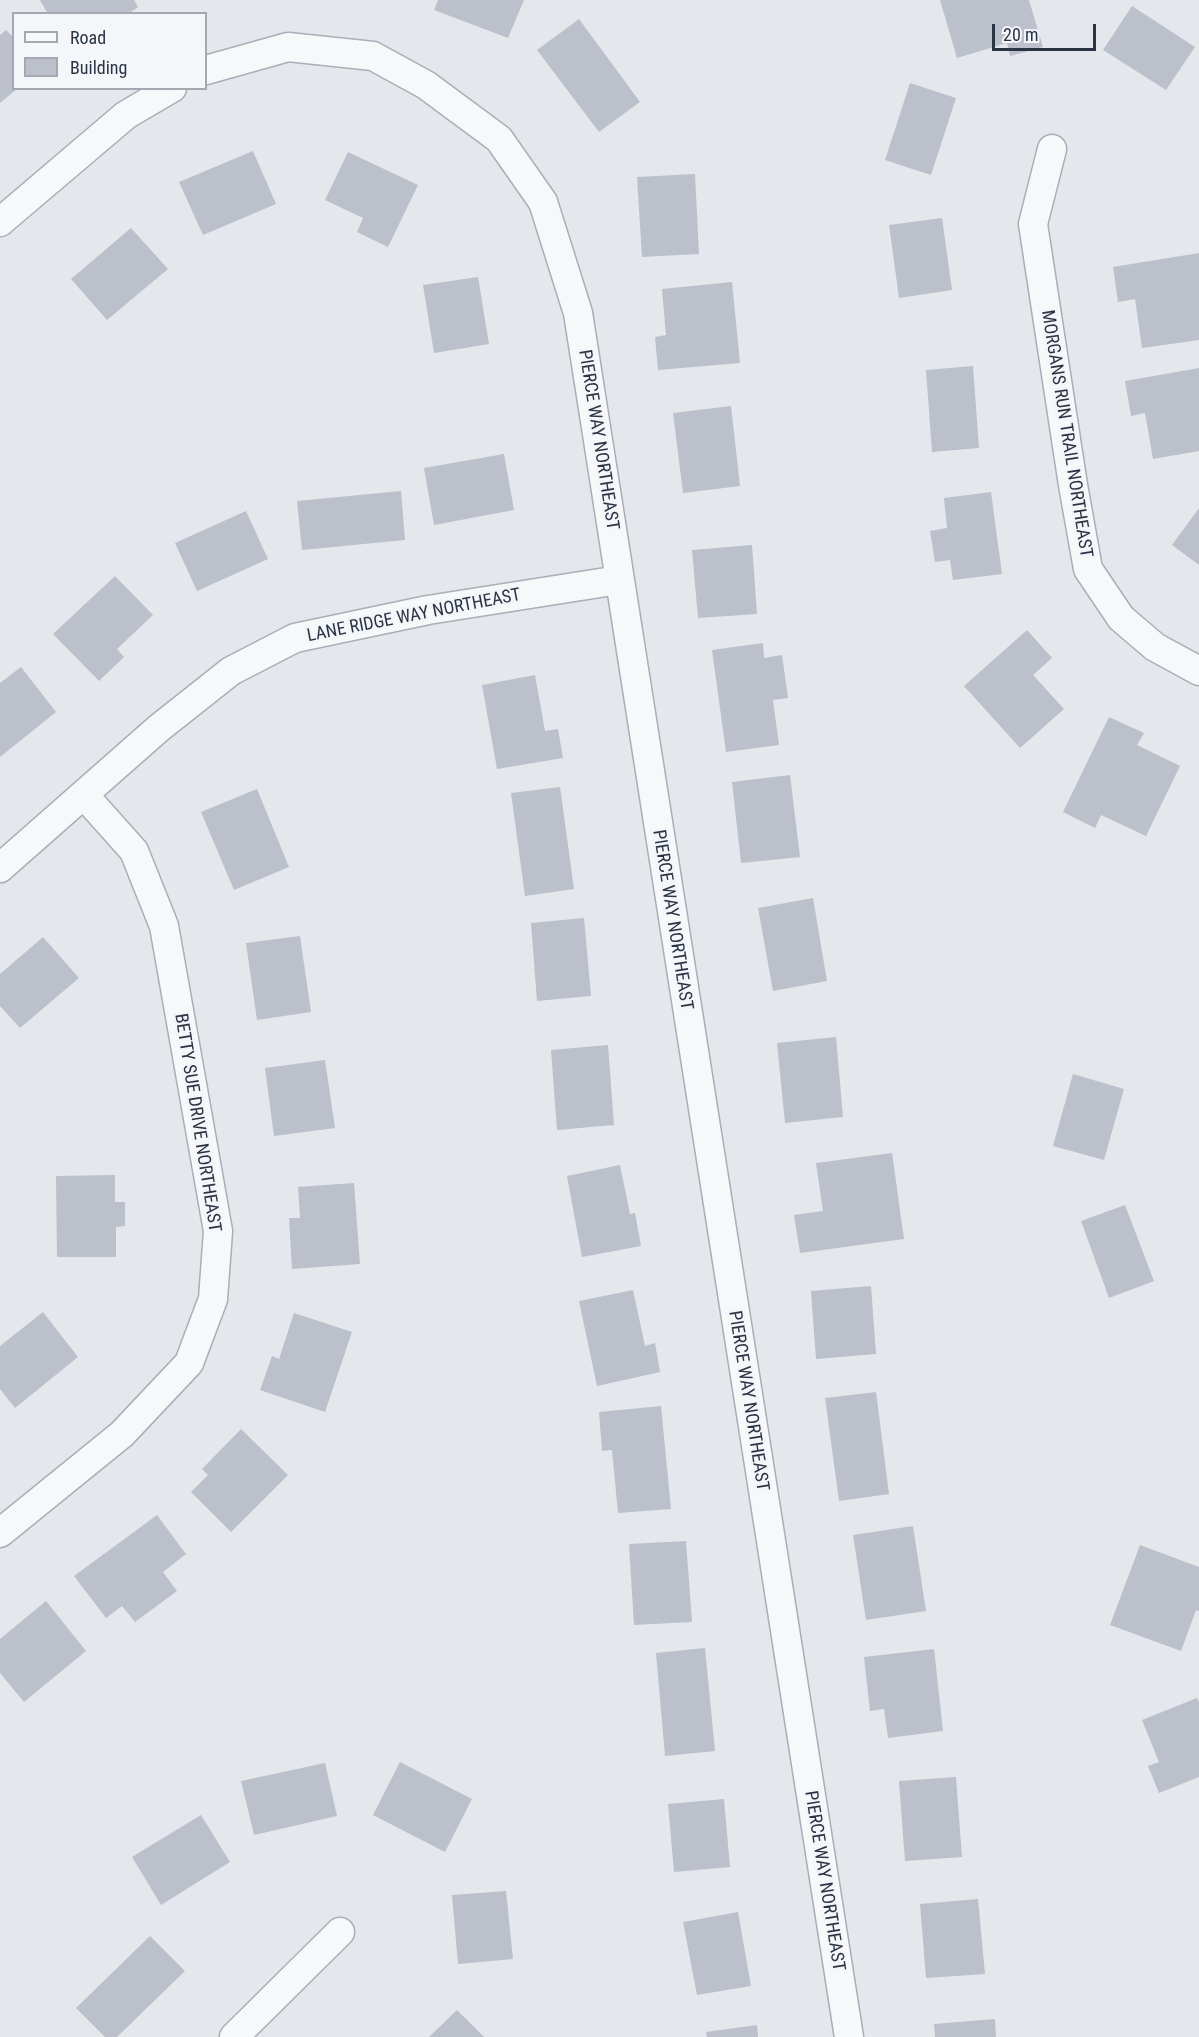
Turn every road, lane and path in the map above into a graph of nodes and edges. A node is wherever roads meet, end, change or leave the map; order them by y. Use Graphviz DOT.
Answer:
graph roads {
  1 [pos="207,70"];
  2 [pos="169,90"];
  3 [pos="1052,149"];
  4 [pos="0,222"];
  5 [pos="619,580"];
  6 [pos="1199,671"];
  7 [pos="84,795"];
  8 [pos="0,868"];
  9 [pos="0,1533"];
  10 [pos="340,1932"];
  11 [pos="234,2037"];
  12 [pos="849,2037"];
  1 -- 5 [label="street, PIERCE WAY NORTHEAST"];
  2 -- 4 [label="street"];
  3 -- 6 [label="street, MORGANS RUN TRAIL NORTHEAST"];
  5 -- 7 [label="street, LANE RIDGE WAY NORTHEAST"];
  5 -- 12 [label="street, PIERCE WAY NORTHEAST"];
  7 -- 8 [label="street, LANE RIDGE WAY NORTHEAST"];
  7 -- 9 [label="street, BETTY SUE DRIVE NORTHEAST"];
  10 -- 11 [label="street"];
}
